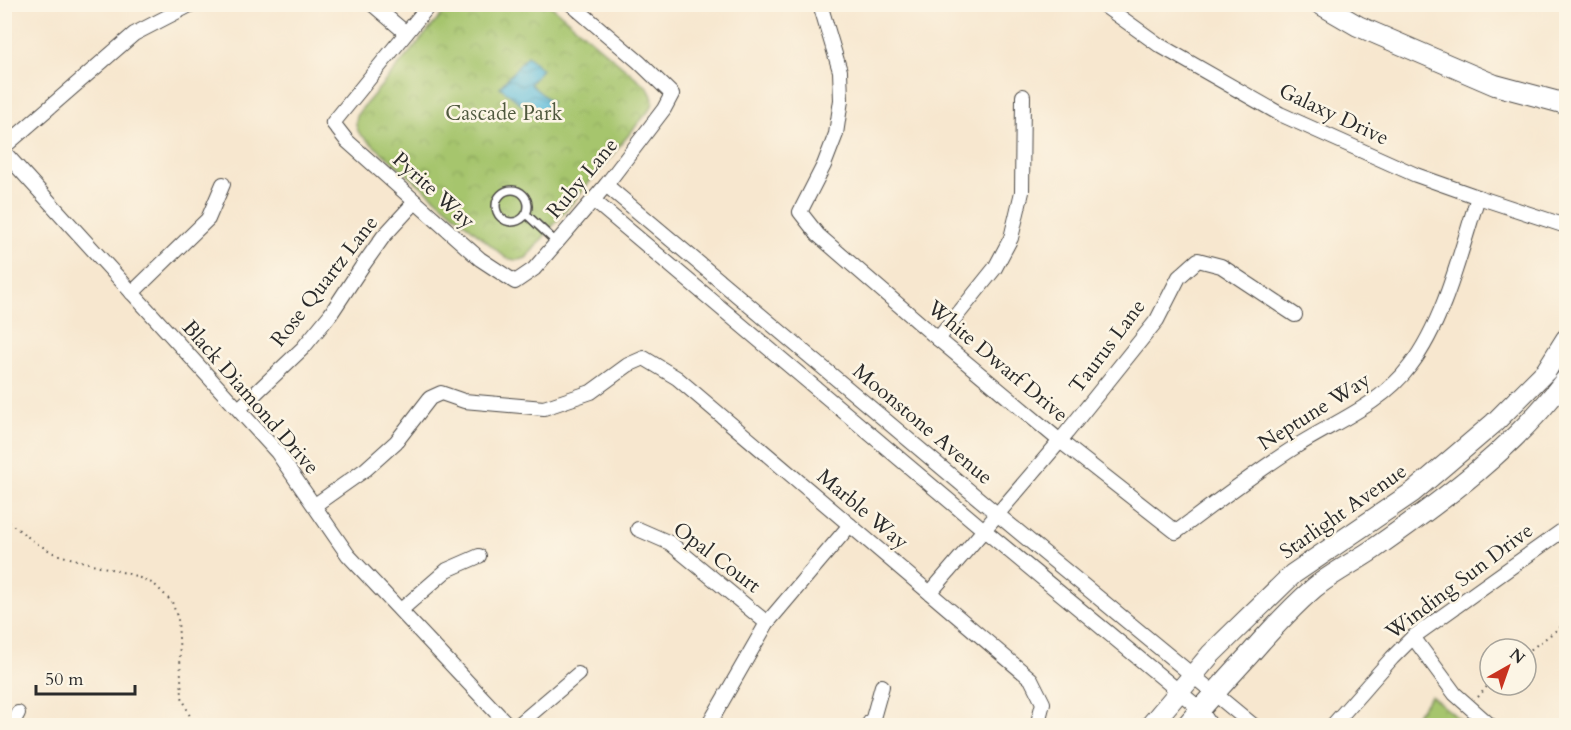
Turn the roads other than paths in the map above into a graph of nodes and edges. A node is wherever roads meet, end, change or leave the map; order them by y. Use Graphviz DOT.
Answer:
graph roads {
  1 [pos="192,4"];
  2 [pos="372,4"];
  3 [pos="430,4"];
  4 [pos="820,4"];
  5 [pos="1102,4"];
  6 [pos="1320,4"];
  7 [pos="578,7"];
  8 [pos="406,33"];
  9 [pos="1023,96"];
  10 [pos="1566,104"];
  11 [pos="4,150"];
  12 [pos="223,184"];
  13 [pos="606,185"];
  14 [pos="1478,197"];
  15 [pos="593,200"];
  16 [pos="415,202"];
  17 [pos="526,214"];
  18 [pos="1566,226"];
  19 [pos="556,242"];
  20 [pos="515,282"];
  21 [pos="132,292"];
  22 [pos="1295,315"];
  23 [pos="938,339"];
  24 [pos="1566,339"];
  25 [pos="1566,379"];
  26 [pos="239,409"];
  27 [pos="1060,441"];
  28 [pos="315,505"];
  29 [pos="997,514"];
  30 [pos="850,525"];
  31 [pos="1566,528"];
  32 [pos="638,530"];
  33 [pos="984,530"];
  34 [pos="1176,532"];
  35 [pos="479,556"];
  36 [pos="930,593"];
  37 [pos="401,610"];
  38 [pos="767,623"];
  39 [pos="1413,637"];
  40 [pos="578,674"];
  41 [pos="1192,676"];
  42 [pos="882,686"];
  43 [pos="1179,692"];
  44 [pos="1214,693"];
  45 [pos="1200,709"];
  46 [pos="509,726"];
  47 [pos="518,726"];
  48 [pos="708,726"];
  49 [pos="867,726"];
  50 [pos="1037,726"];
  51 [pos="1150,726"];
  52 [pos="1186,726"];
  53 [pos="1211,726"];
  54 [pos="1254,726"];
  55 [pos="1332,726"];
  56 [pos="1491,726"];
  1 -- 11 [label="street"];
  2 -- 8 [label="street"];
  3 -- 8 [label="street"];
  4 -- 23 [label="street, White Dwarf Drive"];
  5 -- 14 [label="street, Galaxy Drive"];
  6 -- 10 [label="street"];
  7 -- 13 [label="street, Ruby Lane"];
  8 -- 16 [label="street, Pyrite Way"];
  9 -- 23 [label="street"];
  11 -- 21 [label="street, Black Diamond Drive"];
  12 -- 21 [label="street"];
  13 -- 15 [label="street, Ruby Lane"];
  13 -- 29 [label="street, Moonstone Avenue"];
  14 -- 18 [label="street, Galaxy Drive"];
  14 -- 34 [label="street, Neptune Way"];
  15 -- 19 [label="street, Ruby Lane"];
  15 -- 33 [label="street, Moonstone Avenue"];
  16 -- 20 [label="street, Pyrite Way"];
  16 -- 26 [label="street, Rose Quartz Lane"];
  17 -- 17 [label="lane"];
  17 -- 19 [label="lane"];
  19 -- 20 [label="street, Ruby Lane"];
  21 -- 26 [label="street, Black Diamond Drive"];
  22 -- 27 [label="street, Taurus Lane"];
  23 -- 27 [label="street, White Dwarf Drive"];
  24 -- 41 [label="street, Starlight Avenue"];
  25 -- 44 [label="street"];
  26 -- 28 [label="street, Black Diamond Drive"];
  27 -- 29 [label="street, Taurus Lane"];
  27 -- 34 [label="street, White Dwarf Drive"];
  28 -- 30 [label="street, Marble Way"];
  28 -- 37 [label="street, Black Diamond Drive"];
  29 -- 33 [label="street, Taurus Lane"];
  29 -- 41 [label="street, Moonstone Avenue"];
  30 -- 36 [label="street, Marble Way"];
  30 -- 38 [label="street"];
  31 -- 39 [label="street, Winding Sun Drive"];
  32 -- 38 [label="street, Opal Court"];
  33 -- 36 [label="street, Taurus Lane"];
  33 -- 43 [label="street, Moonstone Avenue"];
  35 -- 37 [label="street"];
  36 -- 50 [label="street, Marble Way"];
  37 -- 46 [label="street, Black Diamond Drive"];
  38 -- 48 [label="street"];
  39 -- 55 [label="street, Winding Sun Drive"];
  39 -- 56 [label="street"];
  40 -- 47 [label="street"];
  41 -- 43 [label="street, Starlight Avenue"];
  41 -- 44 [label="street, Moonstone Avenue"];
  42 -- 49 [label="street"];
  43 -- 45 [label="street, Moonstone Avenue"];
  43 -- 51 [label="street, Starlight Avenue"];
  44 -- 45 [label="street"];
  44 -- 54 [label="street, Moonstone Avenue"];
  45 -- 52 [label="street"];
  45 -- 53 [label="street, Moonstone Avenue"];
}
